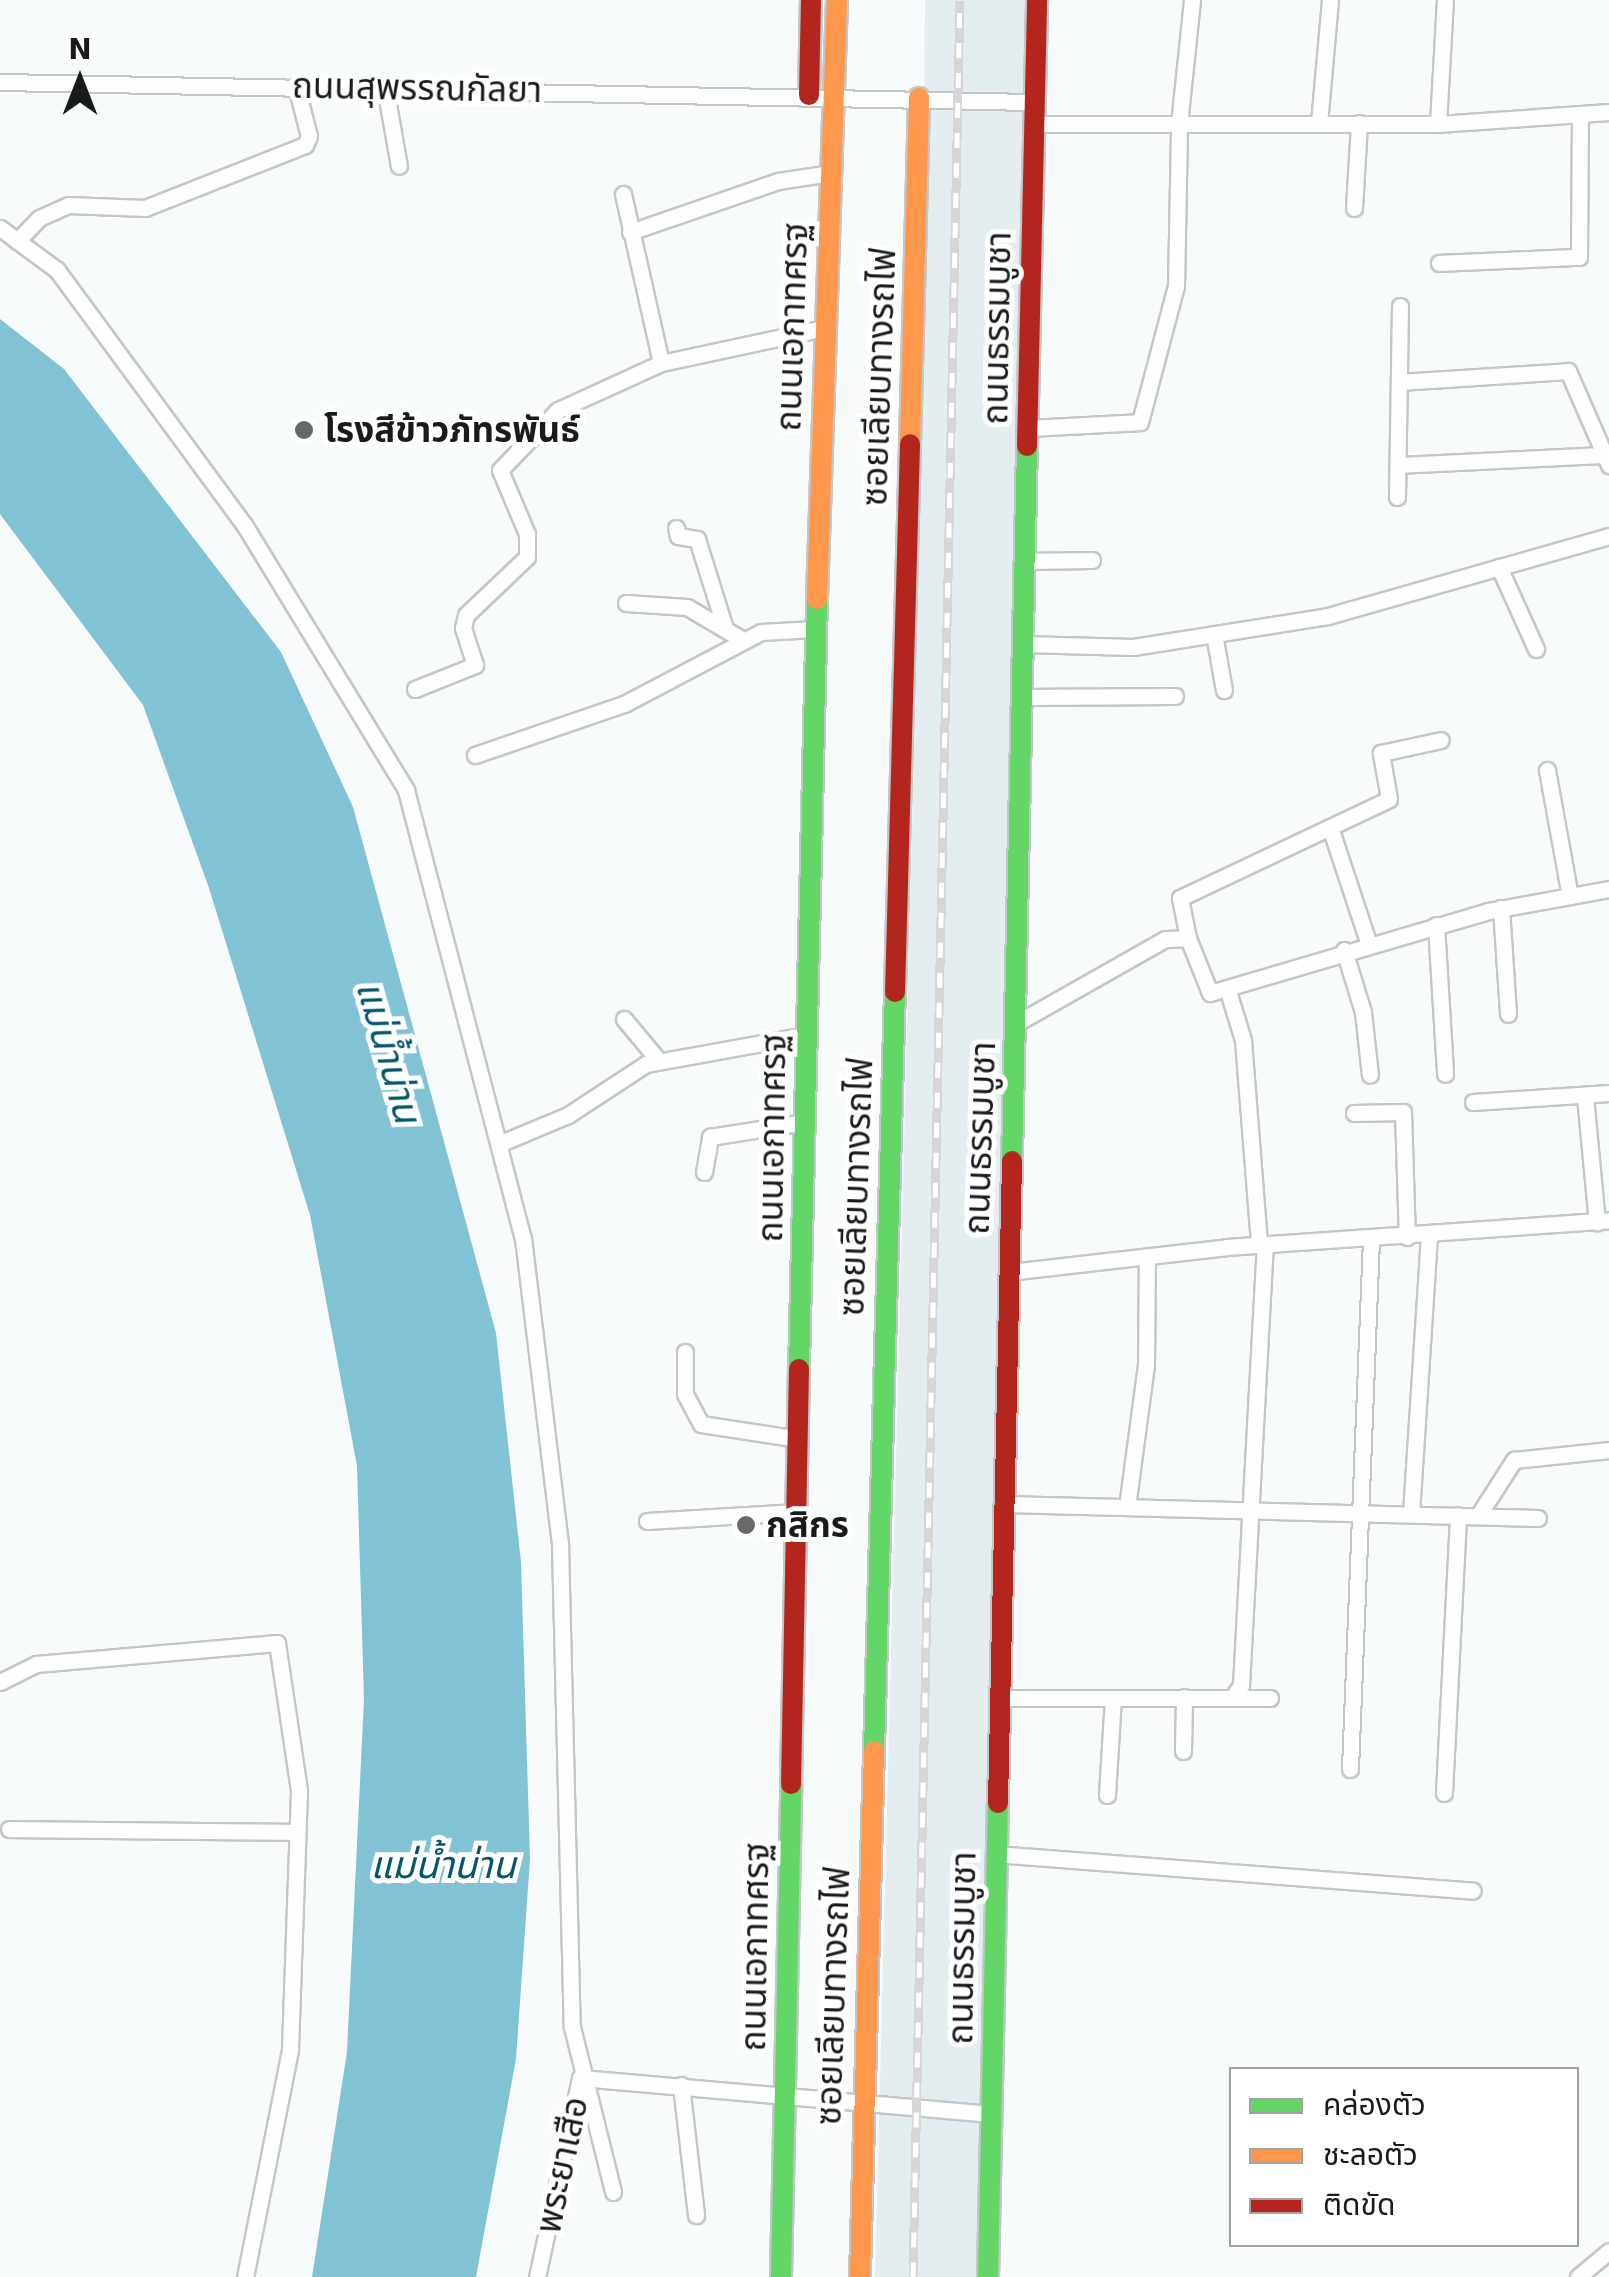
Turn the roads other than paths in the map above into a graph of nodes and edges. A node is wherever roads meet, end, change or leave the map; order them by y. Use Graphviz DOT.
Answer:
graph roads {
  1 [pos="811,0"];
  2 [pos="836,0"];
  3 [pos="1036,0"];
  4 [pos="1192,0"];
  5 [pos="1330,0"];
  6 [pos="1445,0"];
  7 [pos="0,82"];
  8 [pos="296,86"];
  9 [pos="385,88"];
  10 [pos="809,95"];
  11 [pos="834,96"];
  12 [pos="919,98"];
  13 [pos="1609,112"];
  14 [pos="1034,113"];
  15 [pos="1580,114"];
  16 [pos="1319,123"];
  17 [pos="1359,123"];
  18 [pos="1179,124"];
  19 [pos="1438,124"];
  20 [pos="399,166"];
  21 [pos="831,172"];
  22 [pos="624,194"];
  23 [pos="1354,208"];
  24 [pos="0,228"];
  25 [pos="630,232"];
  26 [pos="17,241"];
  27 [pos="1439,263"];
  28 [pos="1400,306"];
  29 [pos="824,328"];
  30 [pos="661,363"];
  31 [pos="1399,382"];
  32 [pos="1027,428"];
  33 [pos="1607,460"];
  34 [pos="1398,465"];
  35 [pos="1397,497"];
  36 [pos="676,528"];
  37 [pos="1609,536"];
  38 [pos="1092,560"];
  39 [pos="1025,561"];
  40 [pos="1499,567"];
  41 [pos="626,603"];
  42 [pos="724,625"];
  43 [pos="815,629"];
  44 [pos="1214,634"];
  45 [pos="743,640"];
  46 [pos="1022,644"];
  47 [pos="1536,649"];
  48 [pos="415,688"];
  49 [pos="1224,690"];
  50 [pos="1175,696"];
  51 [pos="1022,697"];
  52 [pos="1441,740"];
  53 [pos="475,755"];
  54 [pos="1547,770"];
  55 [pos="1330,827"];
  56 [pos="1609,889"];
  57 [pos="1570,896"];
  58 [pos="1501,908"];
  59 [pos="1436,924"];
  60 [pos="1188,938"];
  61 [pos="1368,942"];
  62 [pos="1344,950"];
  63 [pos="1227,988"];
  64 [pos="1508,1014"];
  65 [pos="624,1019"];
  66 [pos="1016,1024"];
  67 [pos="806,1035"];
  68 [pos="659,1060"];
  69 [pos="1446,1074"];
  70 [pos="1370,1075"];
  71 [pos="1609,1094"];
  72 [pos="1584,1096"];
  73 [pos="1473,1102"];
  74 [pos="1354,1113"];
  75 [pos="805,1122"];
  76 [pos="501,1143"];
  77 [pos="704,1172"];
  78 [pos="1603,1221"];
  79 [pos="1430,1236"];
  80 [pos="1407,1237"];
  81 [pos="1371,1239"];
  82 [pos="1262,1245"];
  83 [pos="1147,1260"];
  84 [pos="1009,1272"];
  85 [pos="686,1352"];
  86 [pos="798,1439"];
  87 [pos="1609,1450"];
  88 [pos="1005,1504"];
  89 [pos="1127,1507"];
  90 [pos="1248,1510"];
  91 [pos="797,1512"];
  92 [pos="1356,1513"];
  93 [pos="1411,1514"];
  94 [pos="1458,1516"];
  95 [pos="1478,1516"];
  96 [pos="1538,1518"];
  97 [pos="647,1521"];
  98 [pos="0,1682"];
  99 [pos="1184,1697"];
  100 [pos="1000,1698"];
  101 [pos="1112,1698"];
  102 [pos="1232,1698"];
  103 [pos="1270,1698"];
  104 [pos="1183,1750"];
  105 [pos="1350,1769"];
  106 [pos="1444,1793"];
  107 [pos="1107,1795"];
  108 [pos="10,1829"];
  109 [pos="298,1832"];
  110 [pos="996,1854"];
  111 [pos="1473,1891"];
  112 [pos="580,2078"];
  113 [pos="681,2085"];
  114 [pos="785,2094"];
  115 [pos="863,2104"];
  116 [pos="992,2114"];
  117 [pos="613,2192"];
  118 [pos="696,2216"];
  119 [pos="1609,2251"];
  120 [pos="245,2277"];
  121 [pos="537,2277"];
  122 [pos="781,2277"];
  123 [pos="860,2277"];
  124 [pos="988,2277"];
  125 [pos="1578,2277"];
  1 -- 10 [label="main road"];
  2 -- 11 [label="main road, ถนนเอกาทศรฐ"];
  3 -- 14 [label="main road, ถนนธรรมบูชา"];
  4 -- 18 [label="street"];
  5 -- 16 [label="street"];
  6 -- 19 [label="street"];
  7 -- 8 [label="street, ถนนสุพรรณกัลยา"];
  8 -- 9 [label="street, ถนนสุพรรณกัลยา"];
  8 -- 26 [label="street"];
  9 -- 10 [label="street, ถนนสุพรรณกัลยา"];
  9 -- 20 [label="street"];
  10 -- 11 [label="street, ถนนสุพรรณกัลยา"];
  11 -- 12 [label="street, ถนนสุพรรณกัลยา"];
  11 -- 21 [label="main road, ถนนเอกาทศรฐ"];
  12 -- 14 [label="street, ถนนสุพรรณกัลยา"];
  12 -- 115 [label="main road, ซอยเลียบทางรถไฟ"];
  13 -- 15 [label="street, ถนนสุพรรณกัลยา"];
  14 -- 18 [label="street, ถนนสุพรรณกัลยา"];
  14 -- 32 [label="main road, ถนนธรรมบูชา"];
  15 -- 19 [label="street, ถนนสุพรรณกัลยา"];
  15 -- 27 [label="street"];
  16 -- 17 [label="street, ถนนสุพรรณกัลยา"];
  16 -- 18 [label="street, ถนนสุพรรณกัลยา"];
  17 -- 19 [label="street, ถนนสุพรรณกัลยา"];
  17 -- 23 [label="street"];
  18 -- 32 [label="street"];
  21 -- 25 [label="street"];
  21 -- 29 [label="main road, ถนนเอกาทศรฐ"];
  22 -- 25 [label="street"];
  24 -- 26 [label="street"];
  25 -- 30 [label="street"];
  26 -- 76 [label="street"];
  28 -- 31 [label="street"];
  29 -- 30 [label="street"];
  29 -- 43 [label="main road, ถนนเอกาทศรฐ"];
  30 -- 48 [label="street"];
  31 -- 33 [label="street"];
  31 -- 34 [label="street"];
  32 -- 39 [label="main road, ถนนธรรมบูชา"];
  33 -- 34 [label="street"];
  34 -- 35 [label="street"];
  36 -- 42 [label="street"];
  37 -- 40 [label="street"];
  38 -- 39 [label="street"];
  39 -- 46 [label="main road, ถนนธรรมบูชา"];
  40 -- 44 [label="street"];
  40 -- 47 [label="street"];
  41 -- 42 [label="street"];
  42 -- 45 [label="street"];
  43 -- 45 [label="street"];
  43 -- 67 [label="main road, ถนนเอกาทศรฐ"];
  44 -- 46 [label="street"];
  44 -- 49 [label="street"];
  45 -- 53 [label="street"];
  46 -- 51 [label="main road, ถนนธรรมบูชา"];
  50 -- 51 [label="street"];
  51 -- 66 [label="main road, ถนนธรรมบูชา"];
  52 -- 55 [label="street"];
  54 -- 57 [label="street"];
  55 -- 60 [label="street"];
  55 -- 61 [label="street"];
  56 -- 57 [label="street"];
  57 -- 58 [label="street"];
  58 -- 59 [label="street"];
  58 -- 64 [label="street"];
  59 -- 61 [label="street"];
  59 -- 69 [label="street"];
  60 -- 63 [label="street"];
  60 -- 66 [label="street"];
  61 -- 62 [label="street"];
  62 -- 63 [label="street"];
  62 -- 70 [label="street"];
  63 -- 82 [label="street"];
  65 -- 68 [label="street"];
  66 -- 84 [label="main road, ถนนธรรมบูชา"];
  67 -- 68 [label="street"];
  67 -- 75 [label="main road, ถนนเอกาทศรฐ"];
  68 -- 76 [label="street"];
  71 -- 72 [label="street"];
  72 -- 73 [label="street"];
  72 -- 78 [label="street"];
  74 -- 80 [label="street"];
  75 -- 77 [label="street"];
  75 -- 86 [label="main road, ถนนเอกาทศรฐ"];
  76 -- 112 [label="street"];
  78 -- 79 [label="street"];
  79 -- 80 [label="street"];
  79 -- 93 [label="street"];
  80 -- 81 [label="street"];
  81 -- 82 [label="street"];
  81 -- 92 [label="street"];
  82 -- 83 [label="street"];
  82 -- 90 [label="street"];
  83 -- 84 [label="street"];
  83 -- 89 [label="street"];
  84 -- 88 [label="main road, ถนนธรรมบูชา"];
  85 -- 86 [label="street"];
  86 -- 91 [label="main road, ถนนเอกาทศรฐ"];
  87 -- 95 [label="street"];
  88 -- 89 [label="street"];
  88 -- 100 [label="main road, ถนนธรรมบูชา"];
  89 -- 90 [label="street"];
  90 -- 92 [label="street"];
  90 -- 102 [label="street"];
  91 -- 97 [label="street"];
  91 -- 114 [label="main road, ถนนเอกาทศรฐ"];
  92 -- 93 [label="street"];
  92 -- 105 [label="street"];
  93 -- 94 [label="street"];
  94 -- 95 [label="street"];
  94 -- 106 [label="street"];
  95 -- 96 [label="street"];
  98 -- 109 [label="street"];
  99 -- 101 [label="street"];
  99 -- 102 [label="street"];
  99 -- 104 [label="street"];
  100 -- 101 [label="street"];
  100 -- 110 [label="main road, ถนนธรรมบูชา"];
  101 -- 107 [label="street"];
  102 -- 103 [label="street"];
  108 -- 109 [label="street"];
  109 -- 120 [label="street"];
  110 -- 111 [label="street"];
  110 -- 116 [label="main road, ถนนธรรมบูชา"];
  112 -- 113 [label="street, พระยาเสือ"];
  112 -- 117 [label="street"];
  112 -- 121 [label="street, พระยาเสือ"];
  113 -- 114 [label="street, พระยาเสือ"];
  113 -- 118 [label="street"];
  114 -- 115 [label="street, พระยาเสือ"];
  114 -- 122 [label="main road, ถนนเอกาทศรฐ"];
  115 -- 116 [label="street, พระยาเสือ"];
  115 -- 123 [label="main road, ซอยเลียบทางรถไฟ"];
  116 -- 124 [label="main road, ถนนธรรมบูชา"];
  119 -- 125 [label="street"];
}
